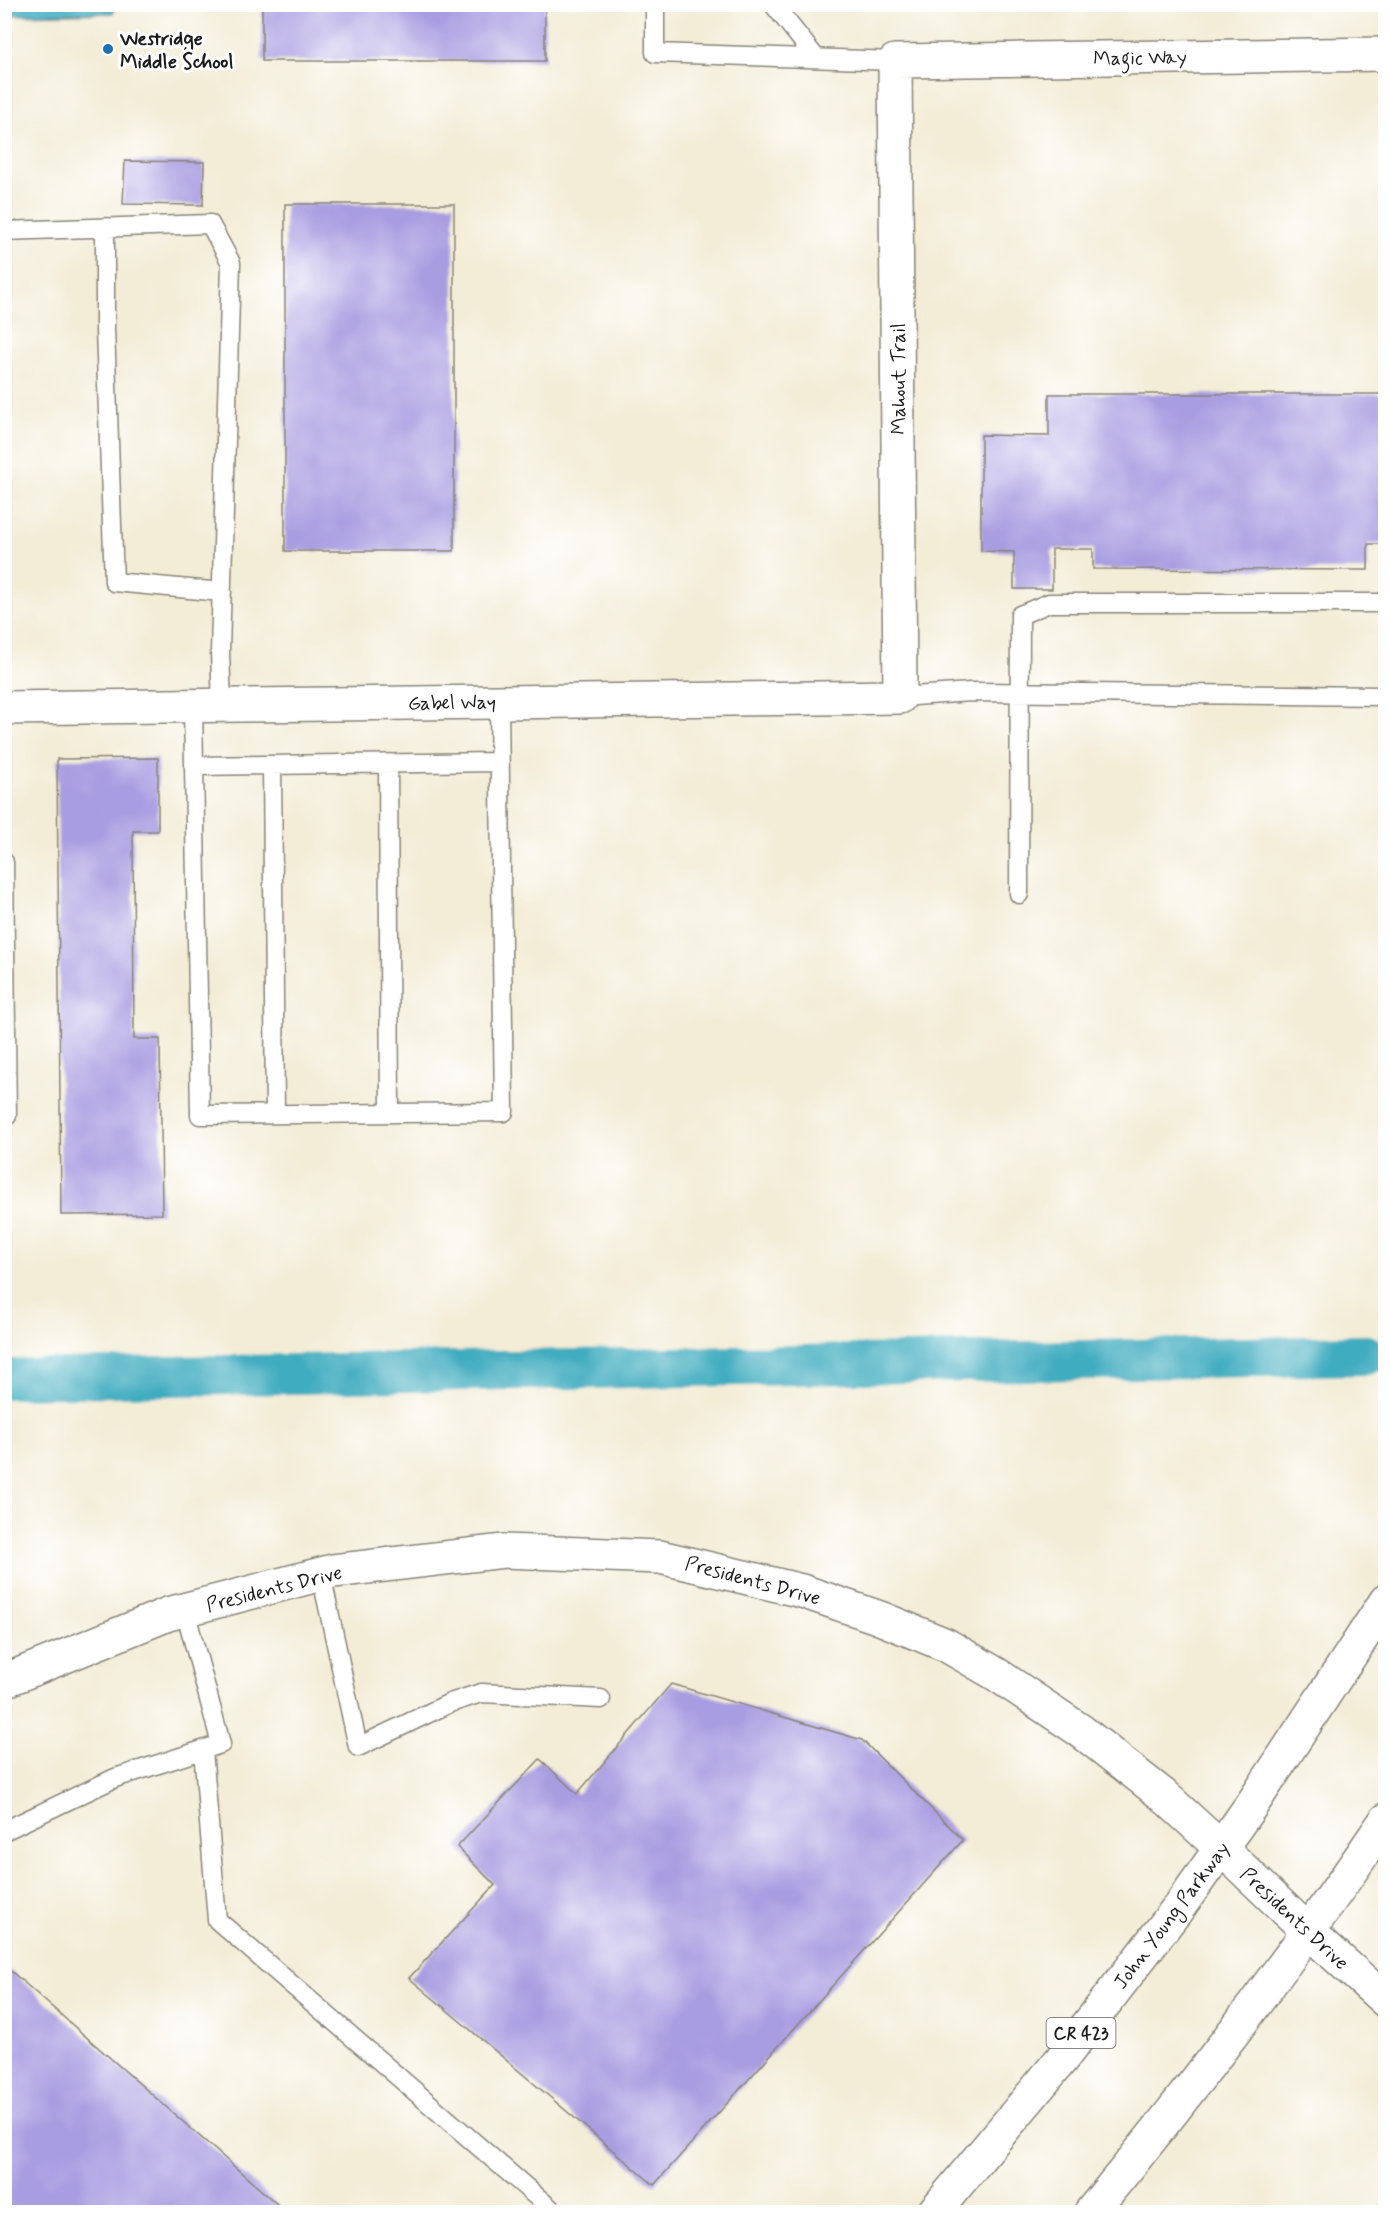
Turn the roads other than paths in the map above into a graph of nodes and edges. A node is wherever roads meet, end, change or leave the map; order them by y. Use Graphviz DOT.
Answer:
graph roads {
  1 [pos="655,4"];
  2 [pos="773,4"];
  3 [pos="1386,54"];
  4 [pos="816,58"];
  5 [pos="895,61"];
  6 [pos="105,228"];
  7 [pos="4,231"];
  8 [pos="222,592"];
  9 [pos="1386,603"];
  10 [pos="1019,692"];
  11 [pos="1386,696"];
  12 [pos="900,697"];
  13 [pos="499,702"];
  14 [pos="208,705"];
  15 [pos="4,708"];
  16 [pos="499,762"];
  17 [pos="388,764"];
  18 [pos="272,765"];
  19 [pos="195,766"];
  20 [pos="4,862"];
  21 [pos="1019,894"];
  22 [pos="390,1113"];
  23 [pos="275,1114"];
  24 [pos="4,1116"];
  25 [pos="321,1574"];
  26 [pos="1386,1601"];
  27 [pos="185,1610"];
  28 [pos="4,1681"];
  29 [pos="601,1699"];
  30 [pos="203,1750"];
  31 [pos="1386,1820"];
  32 [pos="4,1831"];
  33 [pos="1221,1848"];
  34 [pos="1308,1931"];
  35 [pos="1386,2001"];
  36 [pos="550,2209"];
  37 [pos="934,2212"];
  38 [pos="1091,2212"];
  1 -- 4 [label="lane"];
  2 -- 4 [label="lane"];
  3 -- 5 [label="main road, Magic Way"];
  4 -- 5 [label="lane"];
  5 -- 12 [label="main road, Mahout Trail"];
  6 -- 7 [label="lane"];
  6 -- 8 [label="lane"];
  6 -- 8 [label="lane"];
  8 -- 14 [label="lane"];
  9 -- 10 [label="lane"];
  10 -- 11 [label="lane"];
  10 -- 12 [label="lane"];
  10 -- 21 [label="lane"];
  12 -- 13 [label="main road, Gabel Way"];
  13 -- 14 [label="main road, Gabel Way"];
  13 -- 16 [label="lane"];
  14 -- 15 [label="main road, Gabel Way"];
  14 -- 19 [label="lane"];
  16 -- 17 [label="lane"];
  16 -- 22 [label="lane"];
  17 -- 18 [label="lane"];
  17 -- 22 [label="lane"];
  18 -- 19 [label="lane"];
  18 -- 23 [label="lane"];
  19 -- 23 [label="lane"];
  20 -- 24 [label="lane"];
  22 -- 23 [label="lane"];
  25 -- 27 [label="main road, Presidents Drive"];
  25 -- 29 [label="lane"];
  25 -- 33 [label="main road, Presidents Drive"];
  26 -- 33 [label="main road, John Young Parkway / CR 423"];
  27 -- 28 [label="main road, Presidents Drive"];
  27 -- 30 [label="lane"];
  30 -- 32 [label="lane"];
  30 -- 36 [label="lane"];
  31 -- 34 [label="main road"];
  33 -- 34 [label="main road, Presidents Drive"];
  33 -- 37 [label="main road, John Young Parkway / CR 423"];
  34 -- 35 [label="main road, Presidents Drive"];
  34 -- 38 [label="main road"];
}
